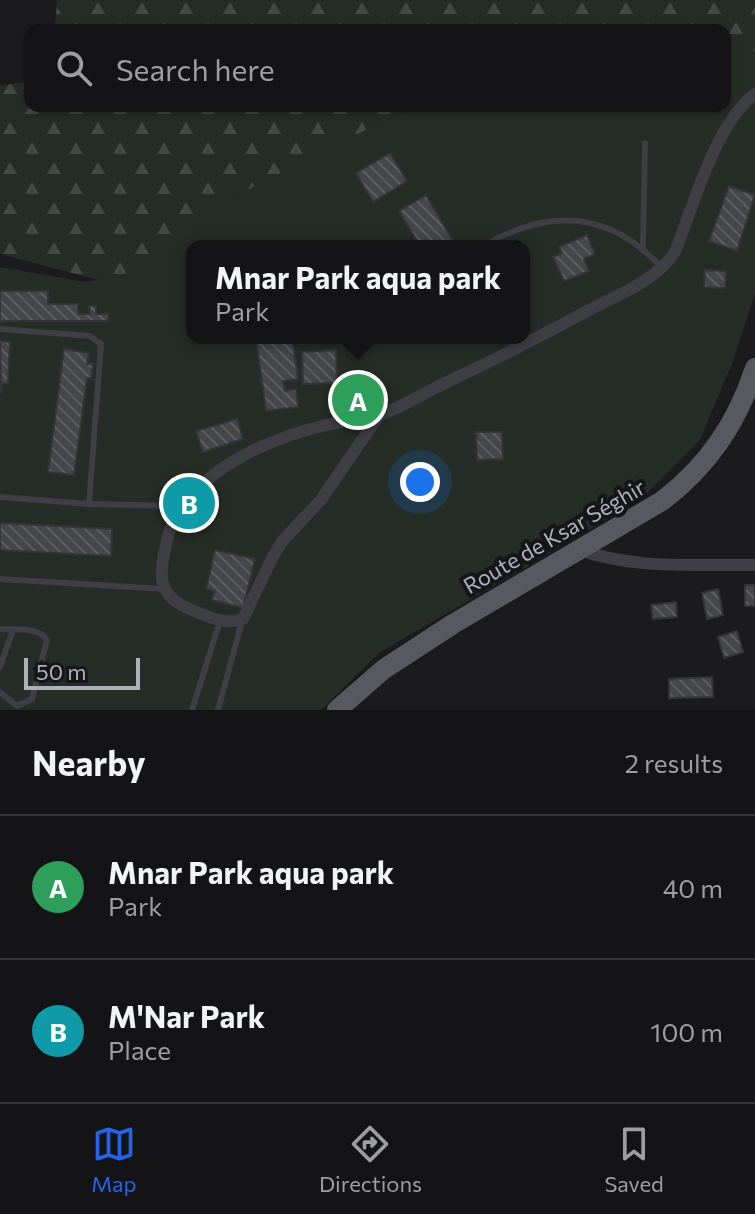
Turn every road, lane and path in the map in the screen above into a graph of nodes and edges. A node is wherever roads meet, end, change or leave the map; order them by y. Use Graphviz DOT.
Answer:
graph roads {
  1 [pos="753,97"];
  2 [pos="645,143"];
  3 [pos="494,240"];
  4 [pos="643,246"];
  5 [pos="662,268"];
  6 [pos="0,329"];
  7 [pos="530,342"];
  8 [pos="526,344"];
  9 [pos="755,368"];
  10 [pos="380,414"];
  11 [pos="0,497"];
  12 [pos="89,504"];
  13 [pos="181,506"];
  14 [pos="577,549"];
  15 [pos="755,565"];
  16 [pos="0,579"];
  17 [pos="164,589"];
  18 [pos="243,619"];
  19 [pos="220,621"];
  20 [pos="0,629"];
  21 [pos="13,630"];
  22 [pos="0,667"];
  23 [pos="0,692"];
  24 [pos="192,710"];
  25 [pos="218,710"];
  26 [pos="337,710"];
  1 -- 5 [label="street"];
  2 -- 4 [label="lane"];
  3 -- 4 [label="lane"];
  4 -- 5 [label="lane"];
  5 -- 7 [label="street"];
  6 -- 12 [label="lane"];
  8 -- 10 [label="street"];
  9 -- 14 [label="main road, Route de Ksar Séghir"];
  10 -- 13 [label="street"];
  10 -- 18 [label="street"];
  11 -- 12 [label="lane"];
  12 -- 13 [label="lane"];
  13 -- 17 [label="street"];
  14 -- 15 [label="street"];
  14 -- 26 [label="main road, Route de Ksar Séghir"];
  16 -- 17 [label="lane"];
  17 -- 19 [label="street"];
  18 -- 19 [label="street"];
  18 -- 25 [label="lane"];
  19 -- 24 [label="lane"];
  20 -- 21 [label="lane"];
  21 -- 22 [label="lane"];
  21 -- 23 [label="lane"];
}
